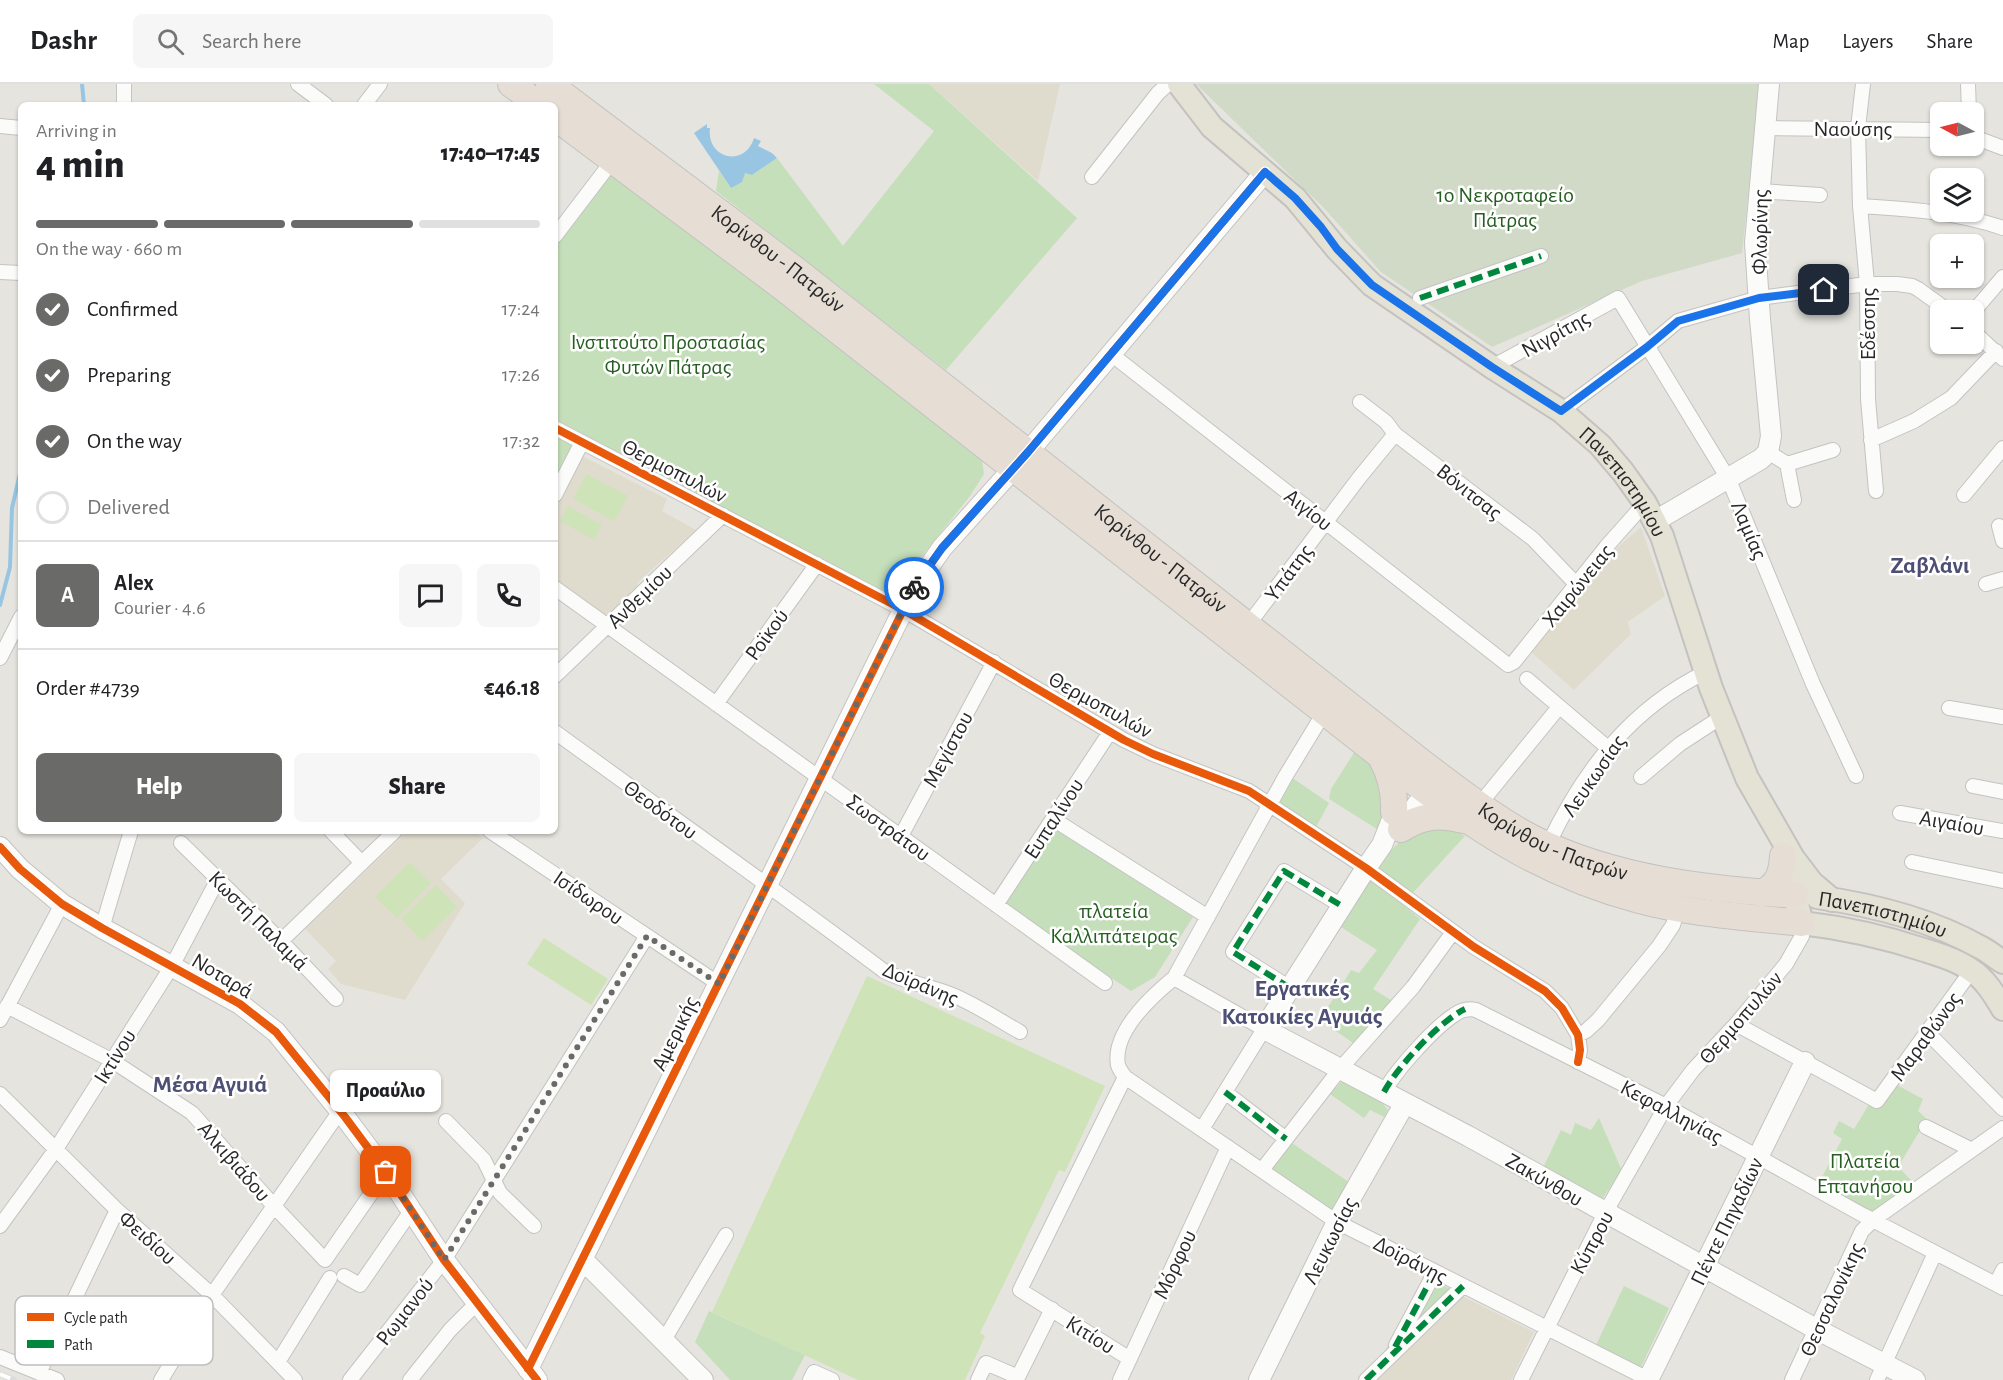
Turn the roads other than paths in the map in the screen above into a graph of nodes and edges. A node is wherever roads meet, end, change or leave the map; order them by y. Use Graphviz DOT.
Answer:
graph roads {
  1 [pos="124,84"];
  2 [pos="298,84"];
  3 [pos="380,84"];
  4 [pos="511,84"];
  5 [pos="549,84"];
  6 [pos="1168,84"];
  7 [pos="1179,84"];
  8 [pos="1769,84"];
  9 [pos="1863,84"];
  10 [pos="1968,84"];
  11 [pos="124,102"];
  12 [pos="322,102"];
  13 [pos="366,102"];
  14 [pos="535,102"];
  15 [pos="1969,102"];
  16 [pos="558,119"];
  17 [pos="0,126"];
  18 [pos="18,128"];
  19 [pos="1765,128"];
  20 [pos="1858,128"];
  21 [pos="1930,130"];
  22 [pos="1984,141"];
  23 [pos="2003,148"];
  24 [pos="613,160"];
  25 [pos="1265,172"];
  26 [pos="1092,177"];
  27 [pos="1759,192"];
  28 [pos="1820,195"];
  29 [pos="1860,206"];
  30 [pos="2003,228"];
  31 [pos="558,232"];
  32 [pos="1541,256"];
  33 [pos="0,272"];
  34 [pos="18,273"];
  35 [pos="2003,277"];
  36 [pos="1867,284"];
  37 [pos="1420,298"];
  38 [pos="1618,298"];
  39 [pos="1759,298"];
  40 [pos="1932,300"];
  41 [pos="1983,300"];
  42 [pos="1984,341"];
  43 [pos="1647,347"];
  44 [pos="1111,354"];
  45 [pos="1999,355"];
  46 [pos="1492,367"];
  47 [pos="1360,402"];
  48 [pos="1561,411"];
  49 [pos="558,430"];
  50 [pos="1395,434"];
  51 [pos="1871,440"];
  52 [pos="582,442"];
  53 [pos="2003,448"];
  54 [pos="1833,450"];
  55 [pos="1768,452"];
  56 [pos="1021,460"];
  57 [pos="1787,464"];
  58 [pos="1729,480"];
  59 [pos="558,489"];
  60 [pos="1876,491"];
  61 [pos="1964,495"];
  62 [pos="1794,500"];
  63 [pos="1650,512"];
  64 [pos="723,515"];
  65 [pos="1325,522"];
  66 [pos="1999,526"];
  67 [pos="2003,541"];
  68 [pos="817,564"];
  69 [pos="2003,579"];
  70 [pos="1576,584"];
  71 [pos="1986,584"];
  72 [pos="558,590"];
  73 [pos="902,609"];
  74 [pos="18,623"];
  75 [pos="1248,625"];
  76 [pos="608,626"];
  77 [pos="0,658"];
  78 [pos="994,662"];
  79 [pos="1508,665"];
  80 [pos="1706,672"];
  81 [pos="558,673"];
  82 [pos="1527,679"];
  83 [pos="716,704"];
  84 [pos="1559,707"];
  85 [pos="1949,708"];
  86 [pos="1325,711"];
  87 [pos="1723,716"];
  88 [pos="2003,717"];
  89 [pos="1110,732"];
  90 [pos="558,734"];
  91 [pos="1608,748"];
  92 [pos="1380,754"];
  93 [pos="1856,776"];
  94 [pos="1641,777"];
  95 [pos="819,778"];
  96 [pos="1426,778"];
  97 [pos="1974,786"];
  98 [pos="2003,792"];
  99 [pos="1270,805"];
  100 [pos="1474,813"];
  101 [pos="1900,813"];
  102 [pos="1053,819"];
  103 [pos="1391,829"];
  104 [pos="2003,831"];
  105 [pos="130,834"];
  106 [pos="334,834"];
  107 [pos="392,834"];
  108 [pos="494,834"];
  109 [pos="901,836"];
  110 [pos="181,843"];
  111 [pos="1780,844"];
  112 [pos="1548,845"];
  113 [pos="0,847"];
  114 [pos="1912,862"];
  115 [pos="362,863"];
  116 [pos="1366,868"];
  117 [pos="218,879"];
  118 [pos="2003,881"];
  119 [pos="766,886"];
  120 [pos="1761,893"];
  121 [pos="1795,895"];
  122 [pos="1832,900"];
  123 [pos="62,904"];
  124 [pos="996,905"];
  125 [pos="1342,906"];
  126 [pos="1678,908"];
  127 [pos="1208,917"];
  128 [pos="1802,923"];
  129 [pos="102,928"];
  130 [pos="1453,932"];
  131 [pos="647,936"];
  132 [pos="281,941"];
  133 [pos="1980,947"];
  134 [pos="2003,956"];
  135 [pos="2003,962"];
  136 [pos="172,966"];
  137 [pos="1972,970"];
  138 [pos="1174,978"];
  139 [pos="1105,983"];
  140 [pos="719,984"];
  141 [pos="1290,988"];
  142 [pos="336,999"];
  143 [pos="7,1006"];
  144 [pos="2003,1009"];
  145 [pos="0,1020"];
  146 [pos="1736,1024"];
  147 [pos="1264,1029"];
  148 [pos="1020,1032"];
  149 [pos="1928,1033"];
  150 [pos="1578,1035"];
  151 [pos="111,1060"];
  152 [pos="1578,1062"];
  153 [pos="1805,1062"];
  154 [pos="1340,1069"];
  155 [pos="1125,1077"];
  156 [pos="1225,1092"];
  157 [pos="1384,1092"];
  158 [pos="0,1094"];
  159 [pos="1405,1103"];
  160 [pos="1666,1106"];
  161 [pos="2003,1108"];
  162 [pos="340,1111"];
  163 [pos="446,1120"];
  164 [pos="1926,1127"];
  165 [pos="2003,1128"];
  166 [pos="1202,1129"];
  167 [pos="1286,1139"];
  168 [pos="1228,1147"];
  169 [pos="56,1149"];
  170 [pos="1972,1150"];
  171 [pos="1757,1157"];
  172 [pos="1262,1170"];
  173 [pos="386,1172"];
  174 [pos="493,1181"];
  175 [pos="273,1205"];
  176 [pos="117,1210"];
  177 [pos="411,1210"];
  178 [pos="1605,1213"];
  179 [pos="1874,1220"];
  180 [pos="1337,1222"];
  181 [pos="534,1226"];
  182 [pos="0,1227"];
  183 [pos="726,1235"];
  184 [pos="1935,1252"];
  185 [pos="444,1260"];
  186 [pos="583,1260"];
  187 [pos="1703,1267"];
  188 [pos="2003,1270"];
  189 [pos="1435,1272"];
  190 [pos="1463,1286"];
  191 [pos="2000,1286"];
  192 [pos="212,1295"];
  193 [pos="76,1296"];
  194 [pos="213,1296"];
  195 [pos="477,1303"];
  196 [pos="1052,1310"];
  197 [pos="1547,1326"];
  198 [pos="1816,1329"];
  199 [pos="664,1340"];
  200 [pos="0,1357"];
  201 [pos="1389,1358"];
  202 [pos="1130,1359"];
  203 [pos="278,1362"];
  204 [pos="15,1363"];
  205 [pos="20,1365"];
  206 [pos="43,1365"];
  207 [pos="170,1365"];
  208 [pos="1880,1372"];
  209 [pos="39,1373"];
  210 [pos="533,1376"];
  211 [pos="812,1376"];
  212 [pos="1263,1379"];
  213 [pos="57,1380"];
  214 [pos="161,1380"];
  215 [pos="295,1380"];
  216 [pos="350,1380"];
  217 [pos="410,1380"];
  218 [pos="703,1380"];
  219 [pos="832,1380"];
  220 [pos="978,1380"];
  221 [pos="1120,1380"];
  222 [pos="1366,1380"];
  223 [pos="1521,1380"];
  224 [pos="1649,1380"];
  225 [pos="1792,1380"];
  226 [pos="1915,1380"];
  1 -- 11 [label="street"];
  2 -- 12 [label="street"];
  3 -- 13 [label="street"];
  4 -- 14 [label="highway"];
  5 -- 56 [label="highway, Κορίνθου - Πατρών"];
  6 -- 26 [label="street"];
  7 -- 25 [label="main road, Πανεπιστημίου"];
  8 -- 19 [label="street, Φλωρίνης"];
  9 -- 20 [label="street, Εδέσσης"];
  10 -- 15 [label="street"];
  16 -- 24 [label="highway, Κορίνθου - Πατρών"];
  17 -- 18 [label="street"];
  19 -- 20 [label="street, Ναούσης"];
  19 -- 27 [label="street, Φλωρίνης"];
  20 -- 21 [label="street, Ναούσης"];
  20 -- 29 [label="street, Εδέσσης"];
  22 -- 23 [label="street"];
  24 -- 31 [label="street"];
  24 -- 56 [label="highway, Κορίνθου - Πατρών"];
  25 -- 44 [label="street, Αμερικής"];
  25 -- 46 [label="main road, Πανεπιστημίου"];
  27 -- 28 [label="street"];
  27 -- 39 [label="street, Φλωρίνης"];
  29 -- 30 [label="street"];
  29 -- 36 [label="street, Εδέσσης"];
  32 -- 37 [label="street"];
  33 -- 34 [label="street"];
  35 -- 41 [label="street"];
  36 -- 39 [label="street"];
  36 -- 40 [label="street"];
  36 -- 51 [label="street, Εδέσσης"];
  38 -- 43 [label="street, Λαμίας"];
  38 -- 46 [label="street, Νιγρίτης"];
  39 -- 43 [label="street"];
  39 -- 55 [label="street, Φλωρίνης"];
  42 -- 45 [label="street"];
  43 -- 48 [label="street"];
  43 -- 58 [label="street, Λαμίας"];
  44 -- 56 [label="street, Αμερικής"];
  44 -- 65 [label="street, Αιγίου"];
  45 -- 51 [label="street"];
  46 -- 48 [label="main road, Πανεπιστημίου"];
  47 -- 50 [label="street, Βόνιτσας"];
  48 -- 63 [label="main road, Πανεπιστημίου"];
  49 -- 52 [label="street, Θερμοπυλών"];
  50 -- 65 [label="street, Υπάτης"];
  50 -- 70 [label="street, Βόνιτσας"];
  51 -- 60 [label="street, Εδέσσης"];
  52 -- 59 [label="street"];
  52 -- 64 [label="street, Θερμοπυλών"];
  53 -- 61 [label="street"];
  54 -- 57 [label="street"];
  55 -- 57 [label="street"];
  55 -- 58 [label="street"];
  56 -- 73 [label="street, Αμερικής"];
  56 -- 75 [label="highway, Κορίνθου - Πατρών"];
  56 -- 86 [label="highway, Κορίνθου - Πατρών"];
  57 -- 62 [label="street"];
  58 -- 63 [label="street"];
  58 -- 93 [label="street, Λαμίας"];
  63 -- 70 [label="street, Χαιρώνειας"];
  63 -- 80 [label="main road, Πανεπιστημίου"];
  64 -- 68 [label="street, Θερμοπυλών"];
  64 -- 76 [label="street, Ανθεμίου"];
  65 -- 75 [label="street, Υπάτης"];
  65 -- 79 [label="street, Αιγίου"];
  66 -- 67 [label="street"];
  68 -- 73 [label="street, Θερμοπυλών"];
  68 -- 83 [label="street, Ροϊκού"];
  69 -- 71 [label="street"];
  70 -- 79 [label="street, Χαιρώνειας"];
  72 -- 76 [label="street, Σωστράτου"];
  73 -- 78 [label="street, Θερμοπυλών"];
  73 -- 95 [label="street, Αμερικής"];
  74 -- 77 [label="street"];
  75 -- 96 [label="highway, Κορίνθου - Πατρών"];
  76 -- 81 [label="street, Ανθεμίου"];
  76 -- 83 [label="street, Σωστράτου"];
  78 -- 89 [label="street, Θερμοπυλών"];
  78 -- 109 [label="street, Μεγίστου"];
  80 -- 87 [label="main road, Πανεπιστημίου"];
  80 -- 91 [label="street, Λευκωσίας"];
  82 -- 84 [label="street"];
  83 -- 95 [label="street, Σωστράτου"];
  84 -- 91 [label="street"];
  84 -- 100 [label="street"];
  85 -- 88 [label="street"];
  86 -- 92 [label="highway, Κορίνθου - Πατρών"];
  86 -- 99 [label="street"];
  87 -- 94 [label="street"];
  87 -- 111 [label="main road, Πανεπιστημίου"];
  89 -- 99 [label="street, Θερμοπυλών"];
  89 -- 102 [label="street, Ευπαλίνου"];
  90 -- 119 [label="street, Θεοδότου"];
  91 -- 112 [label="street, Λευκωσίας"];
  92 -- 96 [label="highway, Κορίνθου - Πατρών"];
  92 -- 103 [label="highway"];
  95 -- 109 [label="street, Σωστράτου"];
  95 -- 119 [label="street, Αμερικής"];
  96 -- 100 [label="highway, Κορίνθου - Πατρών"];
  96 -- 103 [label="street"];
  97 -- 98 [label="street"];
  99 -- 116 [label="street, Θερμοπυλών"];
  99 -- 127 [label="street"];
  100 -- 103 [label="highway"];
  100 -- 112 [label="highway, Κορίνθου - Πατρών"];
  100 -- 126 [label="highway, Κορίνθου - Πατρών"];
  101 -- 104 [label="street, Αιγαίου"];
  102 -- 124 [label="street, Ευπαλίνου"];
  102 -- 127 [label="street"];
  103 -- 116 [label="street"];
  105 -- 129 [label="street"];
  106 -- 115 [label="street"];
  107 -- 115 [label="street"];
  108 -- 131 [label="street, Ισίδωρου"];
  109 -- 124 [label="street, Σωστράτου"];
  110 -- 117 [label="street, Κωστή Παλαμά"];
  111 -- 120 [label="highway"];
  111 -- 121 [label="main road, Πανεπιστημίου"];
  111 -- 122 [label="main road, Πανεπιστημίου"];
  112 -- 120 [label="highway, Κορίνθου - Πατρών"];
  113 -- 123 [label="street, Νοταρά"];
  114 -- 118 [label="street"];
  115 -- 132 [label="street"];
  116 -- 125 [label="street"];
  116 -- 130 [label="street, Θερμοπυλών"];
  117 -- 132 [label="street, Κωστή Παλαμά"];
  117 -- 136 [label="street, Ικτίνου"];
  119 -- 140 [label="street, Αμερικής"];
  119 -- 148 [label="street, Δοϊράνης"];
  120 -- 121 [label="highway, Κορίνθου - Πατρών"];
  121 -- 122 [label="main road, Κορίνθου - Πατρών"];
  121 -- 128 [label="main road, Πανεπιστημίου"];
  122 -- 133 [label="main road, Πανεπιστημίου"];
  123 -- 129 [label="street, Νοταρά"];
  123 -- 143 [label="street"];
  124 -- 139 [label="street, Σωστράτου"];
  125 -- 141 [label="street"];
  125 -- 141 [label="street"];
  126 -- 128 [label="highway, Κορίνθου - Πατρών"];
  126 -- 150 [label="street"];
  127 -- 138 [label="street"];
  128 -- 137 [label="main road, Πανεπιστημίου"];
  128 -- 146 [label="street, Θερμοπυλών"];
  129 -- 136 [label="street, Νοταρά"];
  130 -- 150 [label="street, Θερμοπυλών"];
  130 -- 154 [label="street"];
  131 -- 140 [label="street, Ισίδωρου"];
  131 -- 174 [label="street, Ρωμανού"];
  132 -- 142 [label="street, Κωστή Παλαμά"];
  133 -- 134 [label="street"];
  133 -- 135 [label="main road, Πανεπιστημίου"];
  136 -- 151 [label="street, Ικτίνου"];
  136 -- 162 [label="street, Νοταρά"];
  137 -- 144 [label="main road, Πανεπιστημίου"];
  137 -- 149 [label="street, Μαραθώνος"];
  138 -- 147 [label="street, Ζακύνθου"];
  138 -- 155 [label="street"];
  140 -- 186 [label="street, Αμερικής"];
  141 -- 147 [label="street"];
  143 -- 145 [label="street"];
  143 -- 151 [label="street, Αλκιβιάδου"];
  146 -- 153 [label="street"];
  146 -- 160 [label="street, Θερμοπυλών"];
  147 -- 154 [label="street, Ζακύνθου"];
  147 -- 156 [label="street"];
  149 -- 153 [label="street, Μαραθώνος"];
  149 -- 161 [label="street"];
  150 -- 152 [label="street"];
  151 -- 169 [label="street, Ικτίνου"];
  151 -- 175 [label="street, Αλκιβιάδου"];
  152 -- 157 [label="street, Κεφαλληνίας"];
  152 -- 160 [label="street, Κεφαλληνίας"];
  153 -- 171 [label="street, Πέντε Πηγαδίων"];
  154 -- 157 [label="street, Ζακύνθου"];
  154 -- 167 [label="street"];
  155 -- 166 [label="street, Δοϊράνης"];
  155 -- 196 [label="street, Κιτίου"];
  156 -- 166 [label="street"];
  156 -- 167 [label="street"];
  157 -- 159 [label="street, Ζακύνθου"];
  158 -- 169 [label="street, Φειδίου"];
  159 -- 178 [label="street, Ζακύνθου"];
  159 -- 180 [label="street, Λευκωσίας"];
  160 -- 171 [label="street, Κεφαλληνίας"];
  160 -- 178 [label="street, Κύπρου"];
  162 -- 173 [label="street, Νοταρά"];
  162 -- 175 [label="street"];
  163 -- 174 [label="street"];
  164 -- 170 [label="street"];
  165 -- 170 [label="street, Θεσσαλονίκης"];
  166 -- 168 [label="street, Δοϊράνης"];
  167 -- 172 [label="street"];
  168 -- 172 [label="street, Δοϊράνης"];
  168 -- 202 [label="street, Μόρφου"];
  169 -- 176 [label="street, Φειδίου"];
  169 -- 182 [label="street, Ικτίνου"];
  170 -- 179 [label="street, Θεσσαλονίκης"];
  171 -- 179 [label="street, Κεφαλληνίας"];
  171 -- 187 [label="street, Πέντε Πηγαδίων"];
  172 -- 180 [label="street, Δοϊράνης"];
  173 -- 175 [label="street, Αλκιβιάδου"];
  173 -- 177 [label="street, Νοταρά"];
  174 -- 181 [label="street"];
  174 -- 185 [label="street, Ρωμανού"];
  175 -- 192 [label="street"];
  176 -- 192 [label="street, Φειδίου"];
  176 -- 193 [label="street"];
  177 -- 185 [label="street, Νοταρά"];
  177 -- 203 [label="street"];
  178 -- 187 [label="street, Ζακύνθου"];
  178 -- 197 [label="street, Κύπρου"];
  179 -- 184 [label="street, Κεφαλληνίας"];
  179 -- 198 [label="street, Θεσσαλονίκης"];
  180 -- 189 [label="street, Δοϊράνης"];
  180 -- 212 [label="street, Λευκωσίας"];
  183 -- 199 [label="street"];
  184 -- 191 [label="street, Κεφαλληνίας"];
  184 -- 208 [label="street"];
  185 -- 195 [label="street, Νοταρά"];
  185 -- 216 [label="street, Ρωμανού"];
  186 -- 199 [label="street"];
  186 -- 210 [label="street, Αμερικής"];
  187 -- 198 [label="street, Ζακύνθου"];
  187 -- 224 [label="street, Πέντε Πηγαδίων"];
  188 -- 191 [label="street"];
  189 -- 190 [label="street, Δοϊράνης"];
  189 -- 201 [label="street"];
  190 -- 197 [label="street, Δοϊράνης"];
  190 -- 201 [label="street"];
  194 -- 203 [label="street, Φειδίου"];
  195 -- 210 [label="street, Νοταρά"];
  195 -- 217 [label="street"];
  196 -- 202 [label="street, Κιτίου"];
  196 -- 220 [label="street, Κιτίου"];
  197 -- 223 [label="street, Κύπρου"];
  197 -- 224 [label="street, Δοϊράνης"];
  198 -- 208 [label="street, Ζακύνθου"];
  198 -- 225 [label="street, Θεσσαλονίκης"];
  199 -- 218 [label="street"];
  200 -- 204 [label="street"];
  201 -- 222 [label="street"];
  202 -- 221 [label="street, Μόρφου"];
  203 -- 215 [label="street, Φειδίου"];
  205 -- 209 [label="street"];
  206 -- 209 [label="street"];
  207 -- 214 [label="street"];
  208 -- 226 [label="street, Ζακύνθου"];
  209 -- 213 [label="street"];
  211 -- 219 [label="street"];
}
